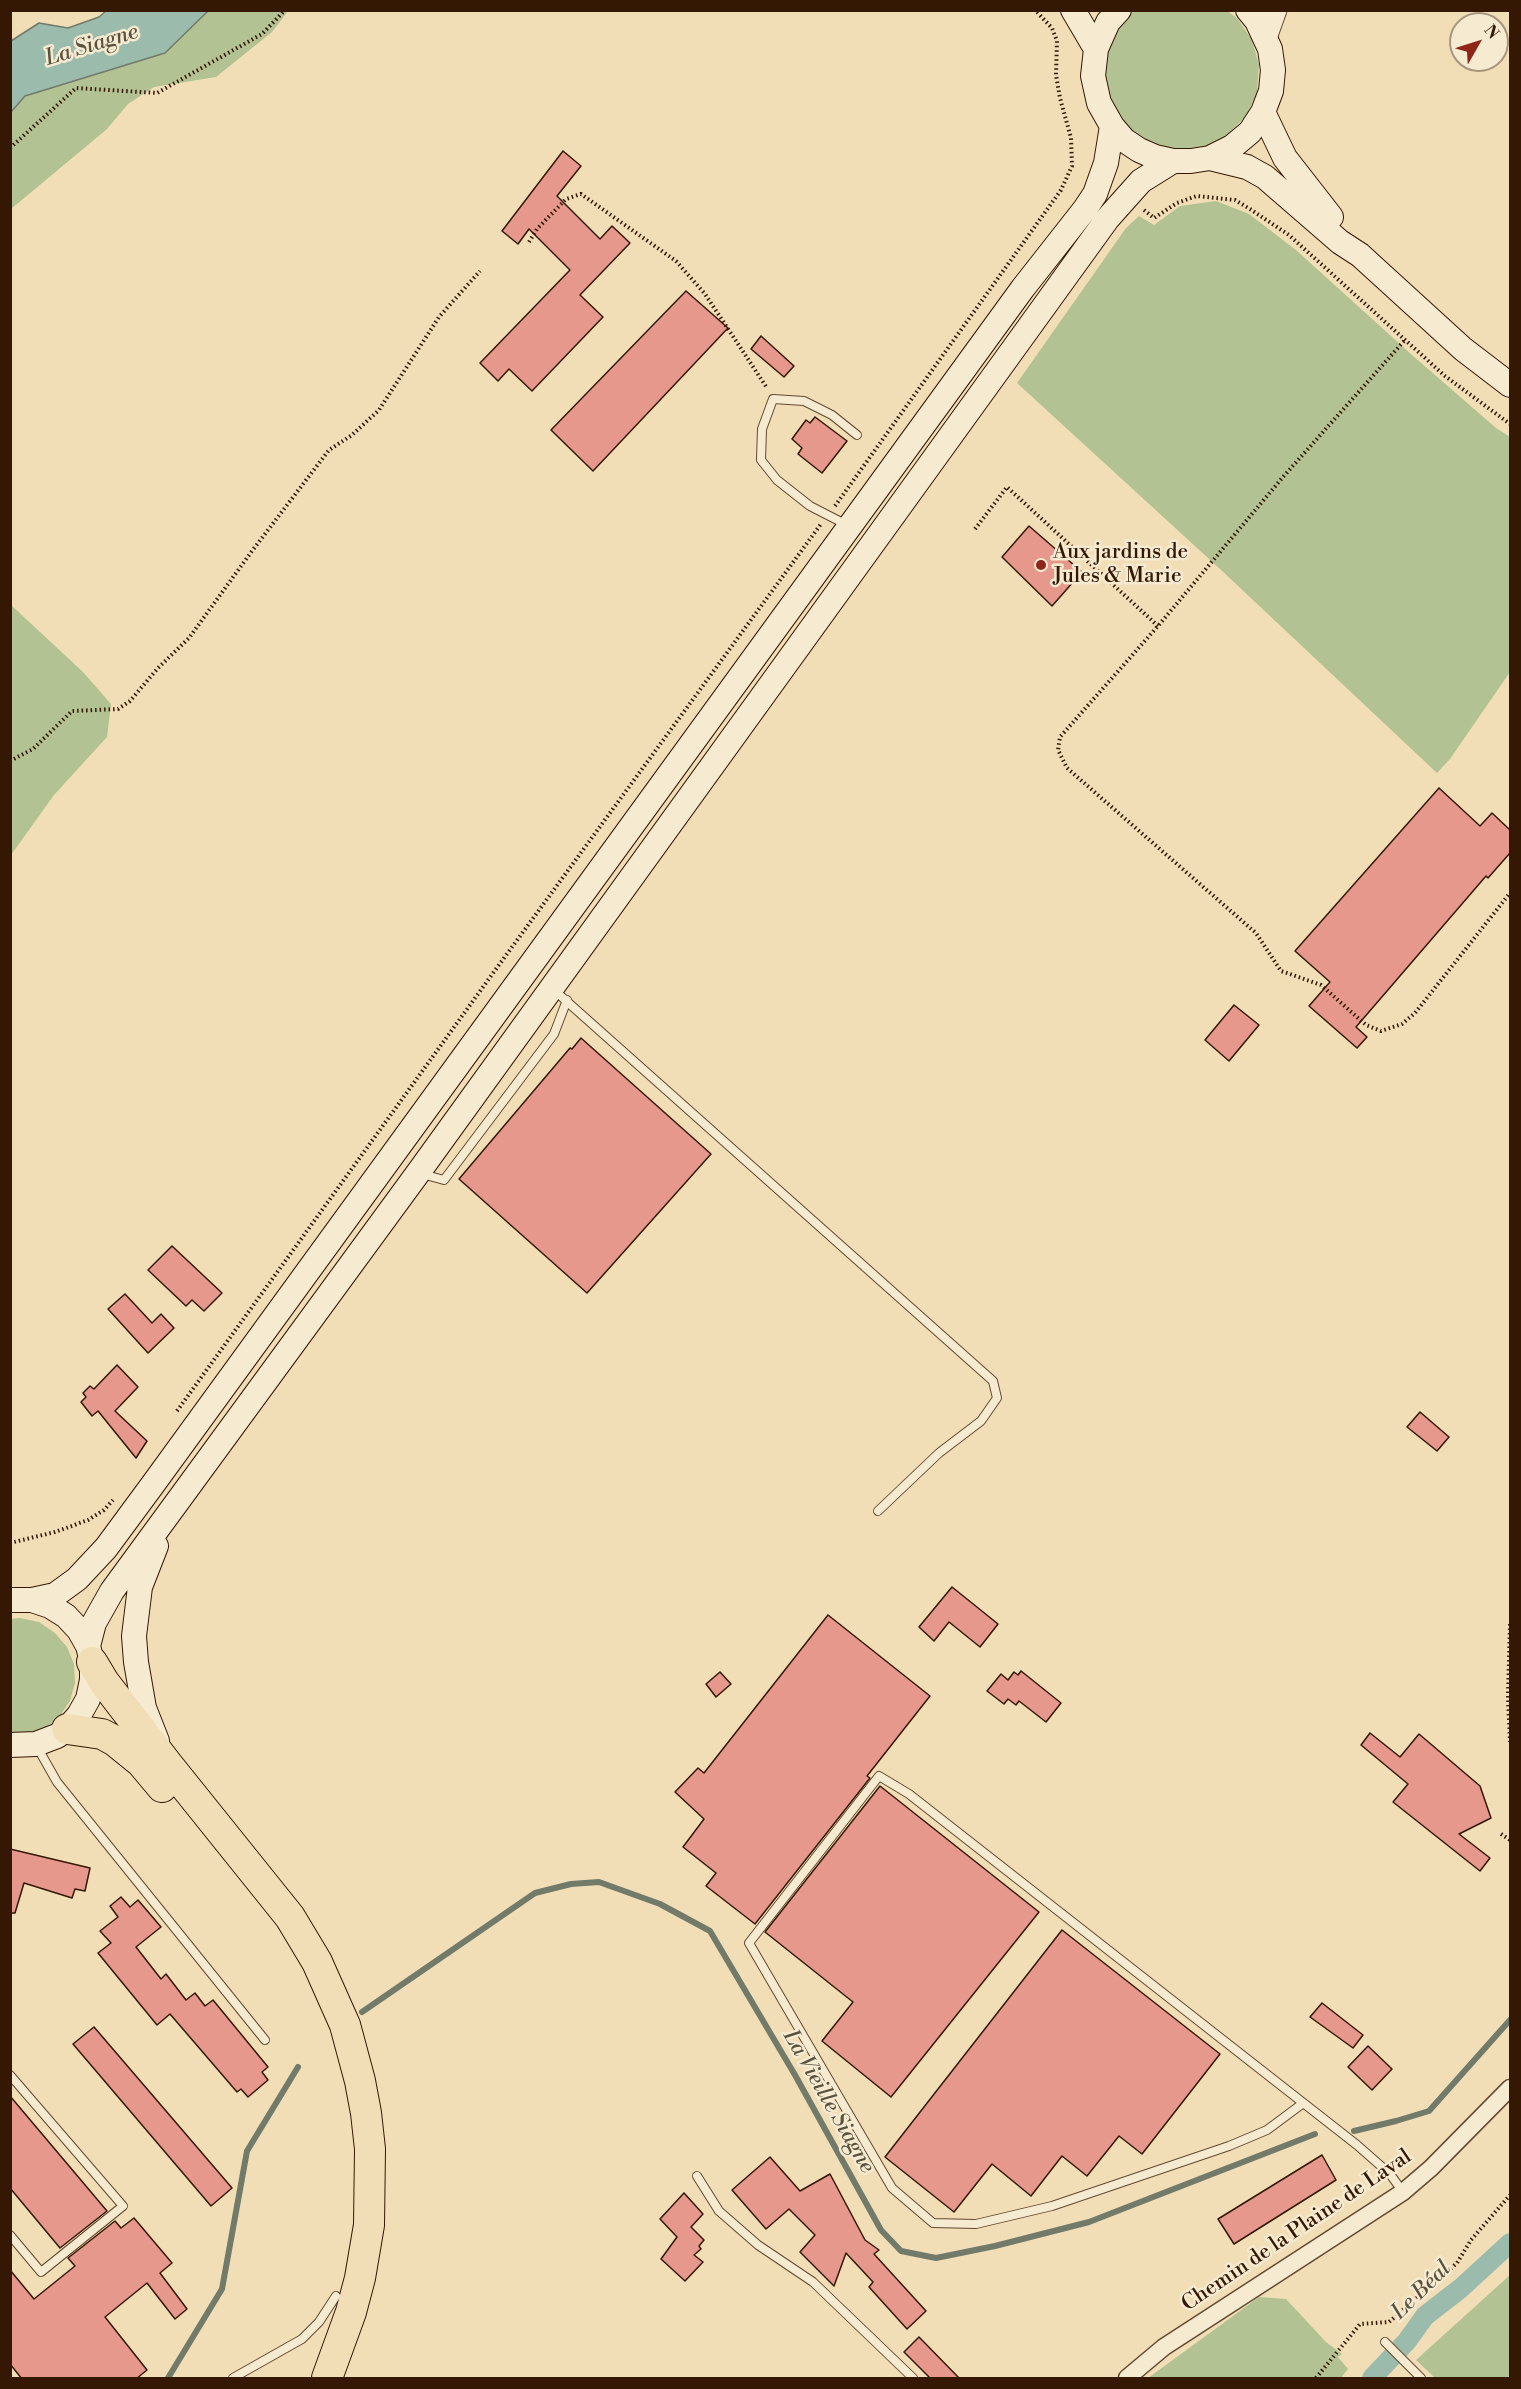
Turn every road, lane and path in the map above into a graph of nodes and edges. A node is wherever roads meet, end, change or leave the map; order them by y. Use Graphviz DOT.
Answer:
graph roads {
  1 [pos="285,10"];
  2 [pos="1035,10"];
  3 [pos="1073,10"];
  4 [pos="1119,10"];
  5 [pos="1248,10"];
  6 [pos="1276,10"];
  7 [pos="1266,38"];
  8 [pos="1096,49"];
  9 [pos="1263,112"];
  10 [pos="1112,126"];
  11 [pos="10,148"];
  12 [pos="1210,158"];
  13 [pos="1173,161"];
  14 [pos="1139,206"];
  15 [pos="529,242"];
  16 [pos="1360,255"];
  17 [pos="480,271"];
  18 [pos="1404,341"];
  19 [pos="1510,385"];
  20 [pos="773,399"];
  21 [pos="1510,424"];
  22 [pos="857,435"];
  23 [pos="828,514"];
  24 [pos="850,527"];
  25 [pos="975,529"];
  26 [pos="1158,626"];
  27 [pos="10,761"];
  28 [pos="1510,893"];
  29 [pos="560,994"];
  30 [pos="171,1420"];
  31 [pos="116,1497"];
  32 [pos="178,1502"];
  33 [pos="878,1511"];
  34 [pos="10,1543"];
  35 [pos="21,1600"];
  36 [pos="1510,1624"];
  37 [pos="90,1654"];
  38 [pos="67,1729"];
  39 [pos="1510,1742"];
  40 [pos="36,1744"];
  41 [pos="10,1745"];
  42 [pos="168,1765"];
  43 [pos="1501,1834"];
  44 [pos="1510,1839"];
  45 [pos="265,2040"];
  46 [pos="10,2075"];
  47 [pos="1510,2088"];
  48 [pos="1302,2104"];
  49 [pos="697,2176"];
  50 [pos="1403,2192"];
  51 [pos="1510,2194"];
  52 [pos="10,2235"];
  53 [pos="336,2296"];
  54 [pos="1385,2342"];
  55 [pos="233,2379"];
  56 [pos="307,2379"];
  57 [pos="327,2379"];
  58 [pos="913,2379"];
  59 [pos="1127,2379"];
  60 [pos="1316,2379"];
  61 [pos="1421,2379"];
  1 -- 11 [label="path"];
  2 -- 23 [label="path"];
  3 -- 8 [label="main road"];
  4 -- 8 [label="main road"];
  5 -- 7 [label="main road"];
  6 -- 7 [label="street"];
  7 -- 9 [label="main road"];
  8 -- 10 [label="main road"];
  9 -- 12 [label="main road"];
  9 -- 16 [label="main road"];
  10 -- 13 [label="main road"];
  10 -- 24 [label="main road"];
  12 -- 13 [label="main road"];
  12 -- 16 [label="main road"];
  13 -- 29 [label="main road"];
  14 -- 18 [label="path"];
  15 -- 20 [label="path"];
  16 -- 19 [label="main road"];
  17 -- 27 [label="path"];
  18 -- 21 [label="path"];
  18 -- 26 [label="path"];
  20 -- 22 [label="lane"];
  20 -- 23 [label="lane"];
  23 -- 24 [label="lane"];
  23 -- 30 [label="path"];
  24 -- 35 [label="main road"];
  25 -- 26 [label="path"];
  26 -- 28 [label="path"];
  29 -- 32 [label="main road"];
  29 -- 33 [label="lane"];
  31 -- 34 [label="path"];
  32 -- 37 [label="main road"];
  32 -- 42 [label="main road"];
  35 -- 37 [label="main road"];
  36 -- 39 [label="path"];
  37 -- 38 [label="main road"];
  37 -- 42 [label="highway"];
  38 -- 40 [label="main road"];
  38 -- 53 [label="highway"];
  40 -- 41 [label="main road"];
  40 -- 45 [label="lane"];
  42 -- 57 [label="highway"];
  43 -- 44 [label="path"];
  46 -- 52 [label="lane"];
  47 -- 50 [label="street, Chemin de la Plaine de Laval"];
  48 -- 48 [label="lane"];
  48 -- 50 [label="lane"];
  49 -- 58 [label="lane"];
  50 -- 59 [label="street, Chemin de la Plaine de Laval"];
  51 -- 60 [label="path"];
  53 -- 55 [label="lane"];
  53 -- 56 [label="highway"];
  54 -- 61 [label="lane"];
}
